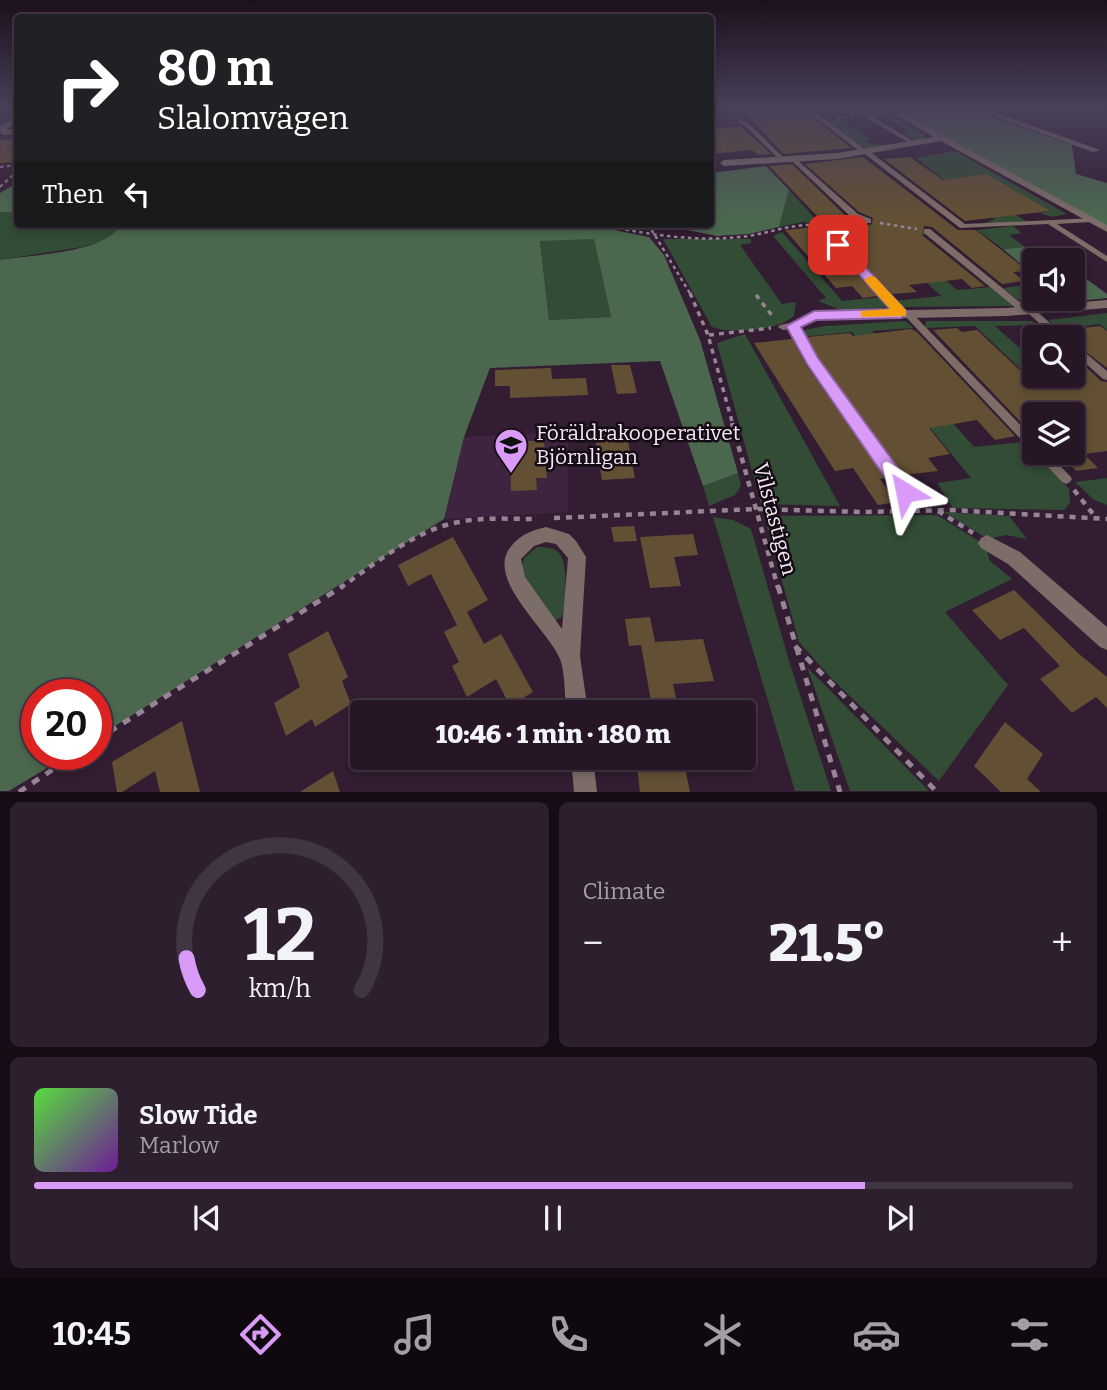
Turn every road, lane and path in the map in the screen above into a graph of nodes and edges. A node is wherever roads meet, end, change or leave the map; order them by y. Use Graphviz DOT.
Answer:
graph roads {
  1 [pos="768,145"];
  2 [pos="856,145"];
  3 [pos="909,145"];
  4 [pos="956,145"];
  5 [pos="1081,145"];
  6 [pos="1096,150"];
  7 [pos="866,152"];
  8 [pos="793,159"];
  9 [pos="783,160"];
  10 [pos="724,163"];
  11 [pos="14,174"];
  12 [pos="0,187"];
  13 [pos="1091,220"];
  14 [pos="868,221"];
  15 [pos="1050,223"];
  16 [pos="617,228"];
  17 [pos="651,228"];
  18 [pos="822,228"];
  19 [pos="1107,229"];
  20 [pos="927,232"];
  21 [pos="656,236"];
  22 [pos="1107,260"];
  23 [pos="755,295"];
  24 [pos="1107,304"];
  25 [pos="1022,306"];
  26 [pos="1085,306"];
  27 [pos="1028,311"];
  28 [pos="904,313"];
  29 [pos="814,316"];
  30 [pos="1046,325"];
  31 [pos="788,326"];
  32 [pos="708,335"];
  33 [pos="1085,358"];
  34 [pos="1107,377"];
  35 [pos="1022,434"];
  36 [pos="1052,465"];
  37 [pos="1066,480"];
  38 [pos="905,492"];
  39 [pos="756,509"];
  40 [pos="936,510"];
  41 [pos="551,518"];
  42 [pos="540,519"];
  43 [pos="1097,519"];
  44 [pos="1107,519"];
  45 [pos="987,542"];
  46 [pos="1107,640"];
  47 [pos="794,645"];
  48 [pos="570,656"];
  49 [pos="575,700"];
  50 [pos="112,729"];
  51 [pos="52,770"];
  52 [pos="583,770"];
  53 [pos="19,792"];
  54 [pos="586,792"];
  55 [pos="840,792"];
  56 [pos="937,792"];
  1 -- 9 [label="lane"];
  2 -- 7 [label="lane"];
  3 -- 7 [label="street"];
  4 -- 13 [label="street"];
  5 -- 6 [label="street"];
  7 -- 8 [label="street"];
  7 -- 15 [label="lane"];
  8 -- 9 [label="street"];
  8 -- 14 [label="lane"];
  9 -- 10 [label="street"];
  11 -- 12 [label="path"];
  13 -- 15 [label="lane"];
  13 -- 19 [label="street"];
  14 -- 20 [label="path"];
  15 -- 22 [label="lane"];
  16 -- 21 [label="path"];
  17 -- 21 [label="path, Vilstastigen"];
  18 -- 21 [label="path"];
  18 -- 28 [label="lane"];
  20 -- 25 [label="lane"];
  21 -- 32 [label="path, Vilstastigen"];
  23 -- 31 [label="path"];
  24 -- 26 [label="street"];
  27 -- 28 [label="street"];
  27 -- 30 [label="lane"];
  28 -- 29 [label="street"];
  28 -- 35 [label="lane"];
  29 -- 31 [label="lane"];
  31 -- 32 [label="path"];
  31 -- 38 [label="lane"];
  32 -- 39 [label="path, Vilstastigen"];
  33 -- 34 [label="lane"];
  36 -- 37 [label="lane"];
  37 -- 43 [label="path"];
  39 -- 40 [label="path"];
  39 -- 41 [label="path"];
  39 -- 47 [label="path, Vilstastigen"];
  40 -- 43 [label="path"];
  40 -- 45 [label="path"];
  42 -- 50 [label="path"];
  43 -- 44 [label="path"];
  45 -- 46 [label="street"];
  47 -- 55 [label="path, Vilstastigen"];
  47 -- 56 [label="path"];
  48 -- 48 [label="street"];
  48 -- 49 [label="street"];
  51 -- 53 [label="path"];
  52 -- 54 [label="street"];
}
